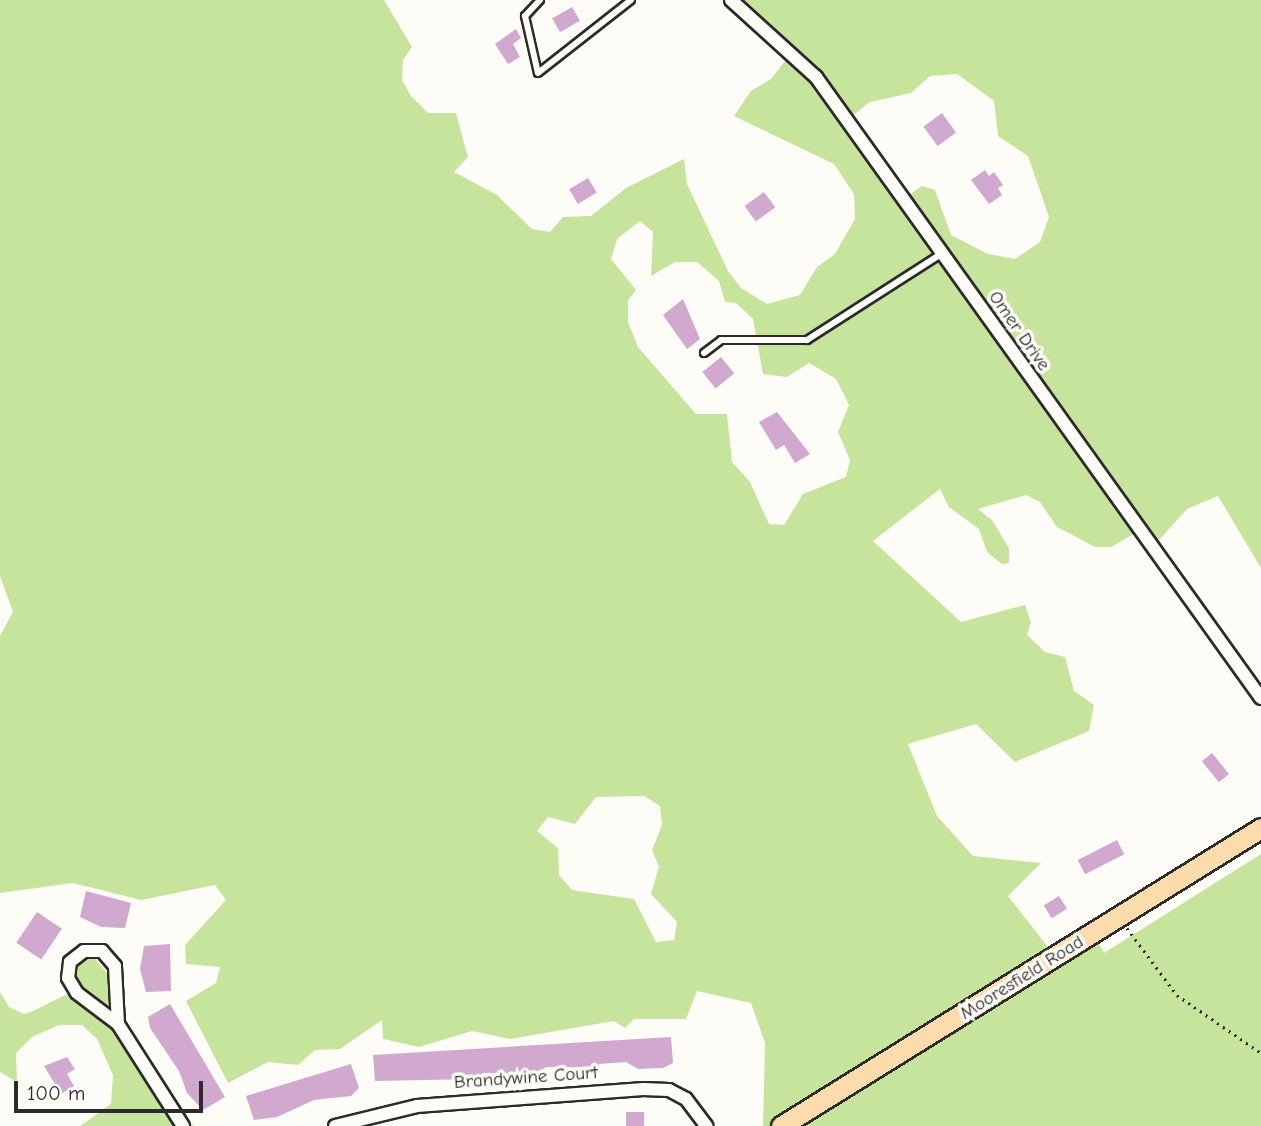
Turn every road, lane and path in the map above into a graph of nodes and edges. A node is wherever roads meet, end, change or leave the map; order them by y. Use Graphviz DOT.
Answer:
graph roads {
  1 [pos="540,0"];
  2 [pos="631,0"];
  3 [pos="731,0"];
  4 [pos="942,254"];
  5 [pos="704,353"];
  6 [pos="1261,698"];
  7 [pos="1261,828"];
  8 [pos="1119,917"];
  9 [pos="118,1024"];
  10 [pos="1261,1053"];
  11 [pos="183,1126"];
  12 [pos="335,1126"];
  13 [pos="706,1126"];
  14 [pos="781,1126"];
  1 -- 2 [label="lane"];
  3 -- 4 [label="street, Omer Drive"];
  4 -- 5 [label="lane"];
  4 -- 6 [label="street, Omer Drive"];
  7 -- 8 [label="main road, Mooresfield Road"];
  8 -- 10 [label="path"];
  8 -- 14 [label="main road, Mooresfield Road"];
  9 -- 9 [label="street"];
  9 -- 11 [label="street"];
  12 -- 13 [label="street, Brandywine Court"];
}
